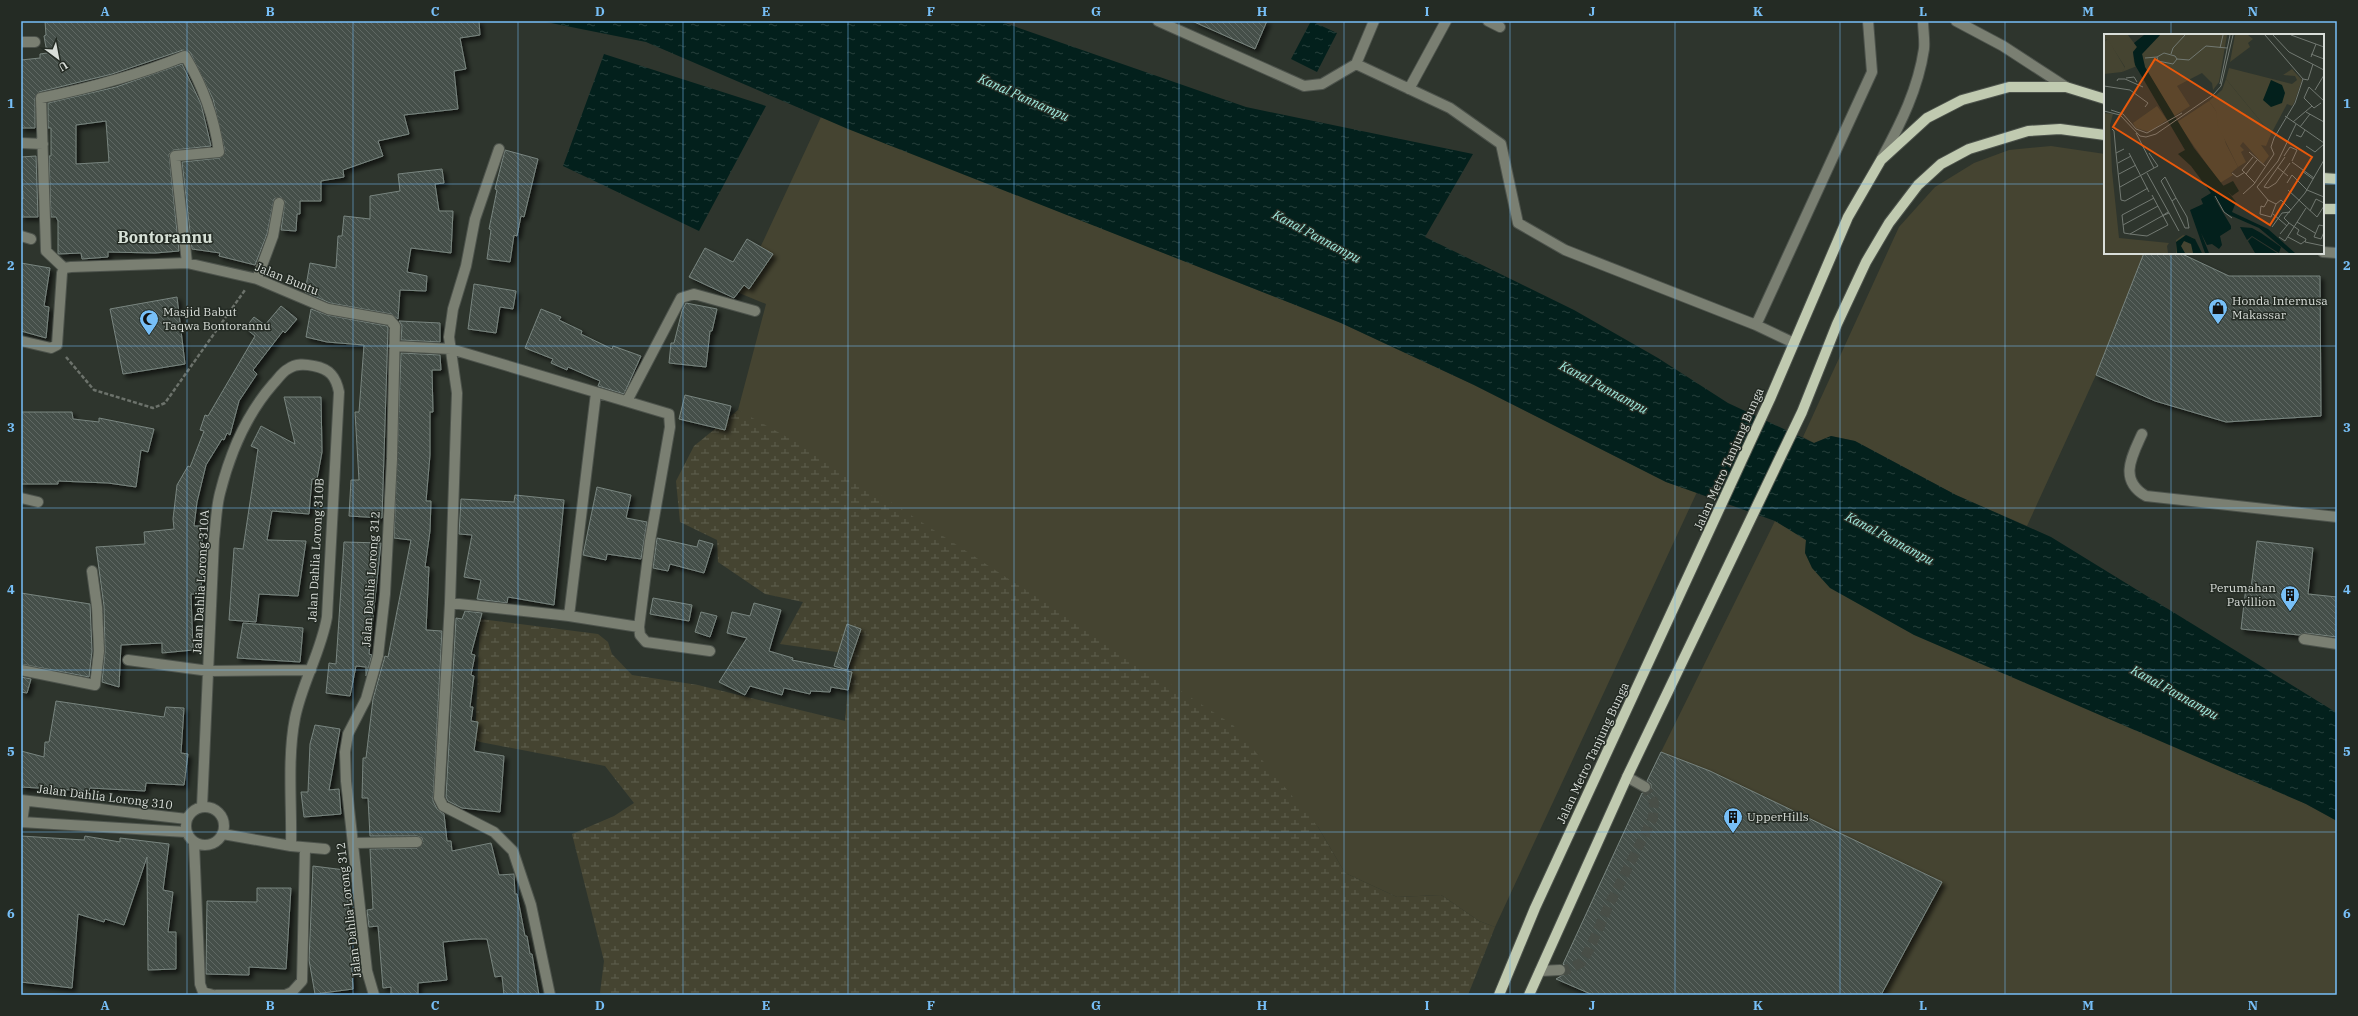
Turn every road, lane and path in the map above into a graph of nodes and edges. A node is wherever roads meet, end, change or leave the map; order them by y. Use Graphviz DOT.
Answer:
graph roads {
  1 [pos="1158,21"];
  2 [pos="1374,21"];
  3 [pos="1446,21"];
  4 [pos="1488,21"];
  5 [pos="1868,21"];
  6 [pos="1923,21"];
  7 [pos="1956,21"];
  8 [pos="1500,27"];
  9 [pos="21,42"];
  10 [pos="35,42"];
  11 [pos="1356,64"];
  12 [pos="2066,87"];
  13 [pos="1409,89"];
  14 [pos="2104,99"];
  15 [pos="2104,136"];
  16 [pos="21,143"];
  17 [pos="43,144"];
  18 [pos="499,149"];
  19 [pos="1881,160"];
  20 [pos="2324,178"];
  21 [pos="2337,179"];
  22 [pos="279,203"];
  23 [pos="2324,209"];
  24 [pos="2337,209"];
  25 [pos="2324,252"];
  26 [pos="2337,253"];
  27 [pos="187,264"];
  28 [pos="64,268"];
  29 [pos="257,279"];
  30 [pos="755,311"];
  31 [pos="1756,325"];
  32 [pos="395,326"];
  33 [pos="21,341"];
  34 [pos="1794,343"];
  35 [pos="57,345"];
  36 [pos="394,346"];
  37 [pos="451,349"];
  38 [pos="302,364"];
  39 [pos="596,393"];
  40 [pos="627,401"];
  41 [pos="2142,434"];
  42 [pos="21,498"];
  43 [pos="38,502"];
  44 [pos="2337,517"];
  45 [pos="92,571"];
  46 [pos="450,603"];
  47 [pos="569,616"];
  48 [pos="639,627"];
  49 [pos="2304,639"];
  50 [pos="2337,644"];
  51 [pos="710,651"];
  52 [pos="128,660"];
  53 [pos="21,670"];
  54 [pos="311,670"];
  55 [pos="209,672"];
  56 [pos="1627,777"];
  57 [pos="1645,786"];
  58 [pos="23,800"];
  59 [pos="202,807"];
  60 [pos="187,819"];
  61 [pos="21,822"];
  62 [pos="186,832"];
  63 [pos="222,834"];
  64 [pos="416,842"];
  65 [pos="194,843"];
  66 [pos="354,843"];
  67 [pos="291,846"];
  68 [pos="305,848"];
  69 [pos="325,849"];
  70 [pos="1560,970"];
  71 [pos="1540,971"];
  72 [pos="212,995"];
  73 [pos="216,995"];
  74 [pos="374,995"];
  75 [pos="550,995"];
  76 [pos="1498,995"];
  77 [pos="1529,995"];
  1 -- 11 [label="street"];
  2 -- 11 [label="street"];
  3 -- 13 [label="street"];
  4 -- 8 [label="street"];
  5 -- 31 [label="street"];
  6 -- 19 [label="street"];
  7 -- 12 [label="street"];
  9 -- 10 [label="street"];
  11 -- 13 [label="street"];
  12 -- 14 [label="main road, Jalan Metro Tanjung Bunga"];
  12 -- 19 [label="main road, Jalan Metro Tanjung Bunga"];
  13 -- 31 [label="street"];
  15 -- 56 [label="main road"];
  16 -- 17 [label="street"];
  17 -- 27 [label="street"];
  17 -- 28 [label="street"];
  18 -- 37 [label="street"];
  19 -- 34 [label="main road, Jalan Metro Tanjung Bunga"];
  20 -- 21 [label="main road"];
  22 -- 29 [label="street"];
  23 -- 24 [label="main road"];
  25 -- 26 [label="street"];
  27 -- 28 [label="street, Jalan Buntu"];
  27 -- 29 [label="street, Jalan Buntu"];
  28 -- 35 [label="street"];
  29 -- 32 [label="street, Jalan Buntu"];
  29 -- 35 [label="path"];
  30 -- 40 [label="street"];
  31 -- 34 [label="street"];
  32 -- 36 [label="street, Jalan Dahlia Lorong 312"];
  33 -- 35 [label="street"];
  34 -- 76 [label="main road, Jalan Metro Tanjung Bunga"];
  36 -- 37 [label="street"];
  36 -- 66 [label="street, Jalan Dahlia Lorong 312"];
  37 -- 39 [label="street"];
  37 -- 46 [label="street"];
  38 -- 54 [label="street, Jalan Dahlia Lorong 310B"];
  38 -- 55 [label="street, Jalan Dahlia Lorong 310A"];
  39 -- 40 [label="street"];
  39 -- 47 [label="street"];
  40 -- 48 [label="street"];
  41 -- 44 [label="street"];
  42 -- 43 [label="street"];
  45 -- 53 [label="street"];
  46 -- 47 [label="street"];
  46 -- 75 [label="street"];
  47 -- 48 [label="street"];
  48 -- 51 [label="street"];
  49 -- 50 [label="street"];
  52 -- 55 [label="street"];
  54 -- 55 [label="street"];
  54 -- 67 [label="street, Jalan Dahlia Lorong 310B"];
  55 -- 59 [label="street, Jalan Dahlia Lorong 310A"];
  56 -- 57 [label="street"];
  56 -- 71 [label="main road"];
  58 -- 60 [label="street, Jalan Dahlia Lorong 310"];
  58 -- 61 [label="street"];
  59 -- 60 [label="street"];
  59 -- 63 [label="street"];
  60 -- 62 [label="street"];
  61 -- 62 [label="street"];
  62 -- 65 [label="street"];
  63 -- 65 [label="street"];
  63 -- 67 [label="street"];
  64 -- 66 [label="street"];
  65 -- 72 [label="street"];
  66 -- 74 [label="street, Jalan Dahlia Lorong 312"];
  67 -- 68 [label="street"];
  68 -- 69 [label="street"];
  68 -- 73 [label="street"];
  70 -- 71 [label="street"];
  71 -- 77 [label="main road"];
}
